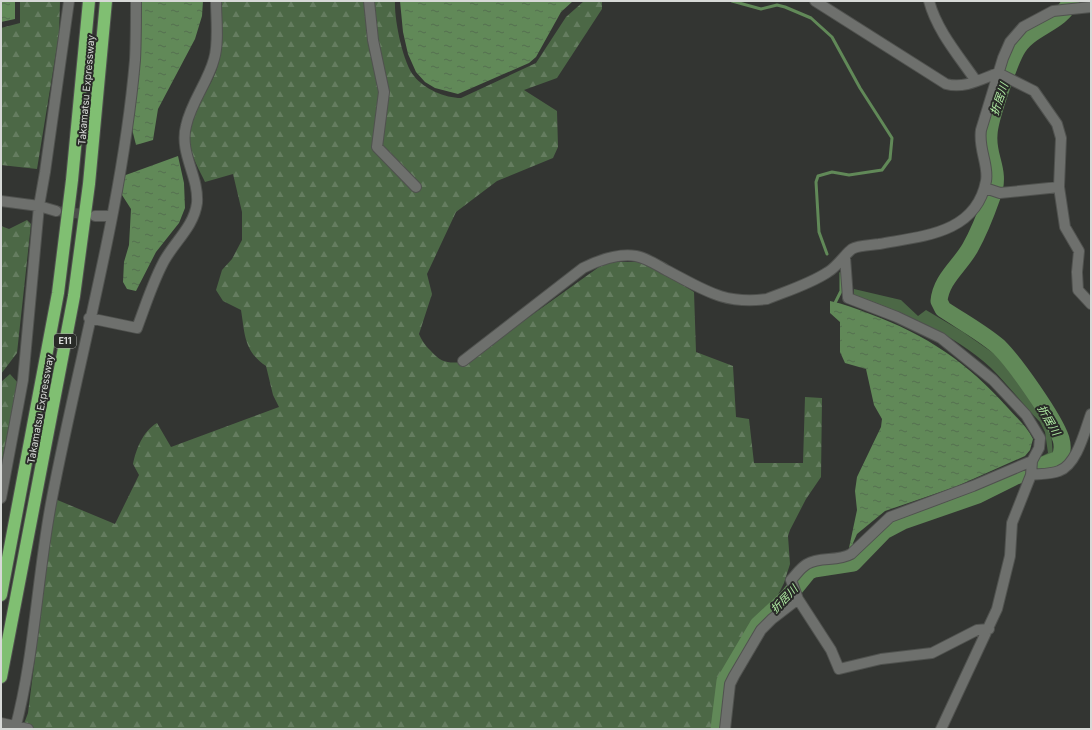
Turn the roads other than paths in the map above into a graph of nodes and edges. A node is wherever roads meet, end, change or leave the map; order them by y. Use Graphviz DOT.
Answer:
graph roads {
  1 [pos="69,1"];
  2 [pos="89,1"];
  3 [pos="106,1"];
  4 [pos="136,1"];
  5 [pos="216,1"];
  6 [pos="369,1"];
  7 [pos="815,1"];
  8 [pos="929,1"];
  9 [pos="1091,7"];
  10 [pos="1003,76"];
  11 [pos="976,81"];
  12 [pos="416,187"];
  13 [pos="1059,187"];
  14 [pos="987,189"];
  15 [pos="1,201"];
  16 [pos="39,206"];
  17 [pos="56,211"];
  18 [pos="95,216"];
  19 [pos="111,216"];
  20 [pos="845,257"];
  21 [pos="1091,304"];
  22 [pos="90,318"];
  23 [pos="462,360"];
  24 [pos="1091,414"];
  25 [pos="1031,469"];
  26 [pos="1,498"];
  27 [pos="795,592"];
  28 [pos="1,595"];
  29 [pos="989,629"];
  30 [pos="1,677"];
  31 [pos="10,726"];
  32 [pos="28,729"];
  33 [pos="725,729"];
  34 [pos="941,729"];
  1 -- 16 [label="street"];
  2 -- 28 [label="highway, Takamatsu Expressway / E11"];
  3 -- 30 [label="highway, Takamatsu Expressway / E11"];
  4 -- 19 [label="street"];
  5 -- 22 [label="street"];
  6 -- 12 [label="street"];
  7 -- 11 [label="street"];
  8 -- 11 [label="street"];
  9 -- 10 [label="street"];
  10 -- 11 [label="street"];
  10 -- 13 [label="street"];
  10 -- 14 [label="street"];
  13 -- 14 [label="street"];
  13 -- 21 [label="street"];
  14 -- 20 [label="street"];
  15 -- 16 [label="street"];
  16 -- 17 [label="street"];
  16 -- 26 [label="street"];
  18 -- 19 [label="street"];
  19 -- 22 [label="street"];
  20 -- 23 [label="street"];
  20 -- 25 [label="street"];
  22 -- 31 [label="street"];
  24 -- 25 [label="street"];
  25 -- 27 [label="street"];
  25 -- 29 [label="street"];
  27 -- 29 [label="street"];
  27 -- 33 [label="street"];
  29 -- 34 [label="street"];
  31 -- 32 [label="street"];
}
